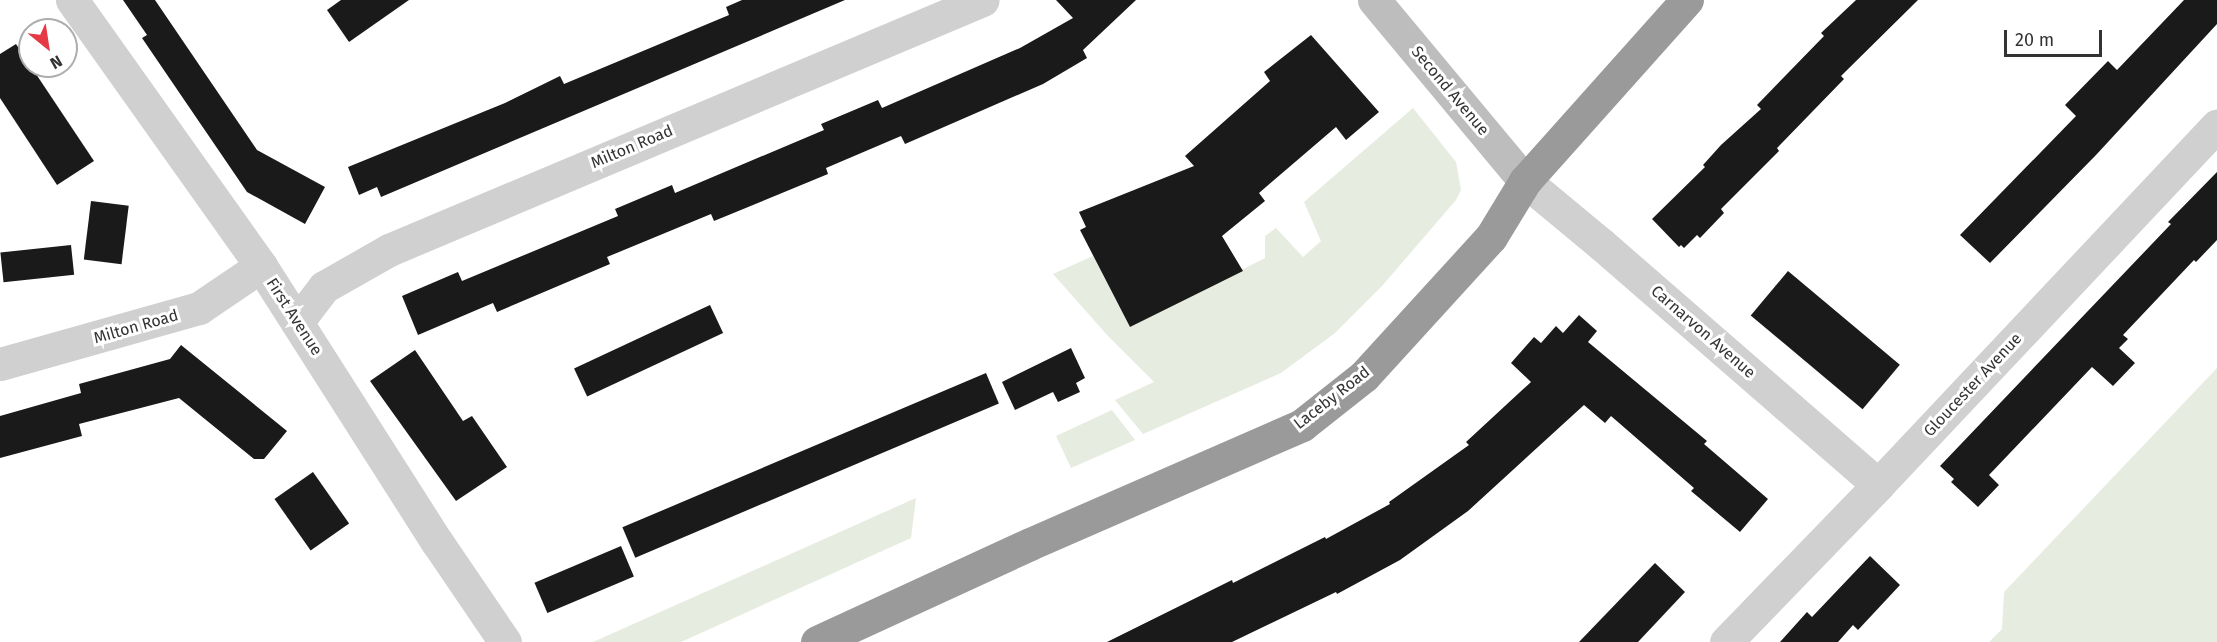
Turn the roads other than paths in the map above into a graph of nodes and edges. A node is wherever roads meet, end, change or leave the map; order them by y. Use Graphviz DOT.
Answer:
graph roads {
  1 [pos="72,0"];
  2 [pos="983,0"];
  3 [pos="1374,0"];
  4 [pos="1687,0"];
  5 [pos="2217,125"];
  6 [pos="1525,181"];
  7 [pos="261,267"];
  8 [pos="298,321"];
  9 [pos="0,364"];
  10 [pos="1878,485"];
  11 [pos="505,642"];
  12 [pos="817,642"];
  13 [pos="1726,642"];
  1 -- 7 [label="street, First Avenue"];
  2 -- 8 [label="street, Milton Road"];
  3 -- 6 [label="street, Second Avenue"];
  4 -- 6 [label="highway, Laceby Road"];
  5 -- 10 [label="street, Gloucester Avenue"];
  6 -- 10 [label="street, Carnarvon Avenue"];
  6 -- 12 [label="highway, Laceby Road"];
  7 -- 8 [label="street, First Avenue"];
  7 -- 9 [label="street, Milton Road"];
  8 -- 11 [label="street, First Avenue"];
  10 -- 13 [label="street, Gloucester Avenue"];
}
